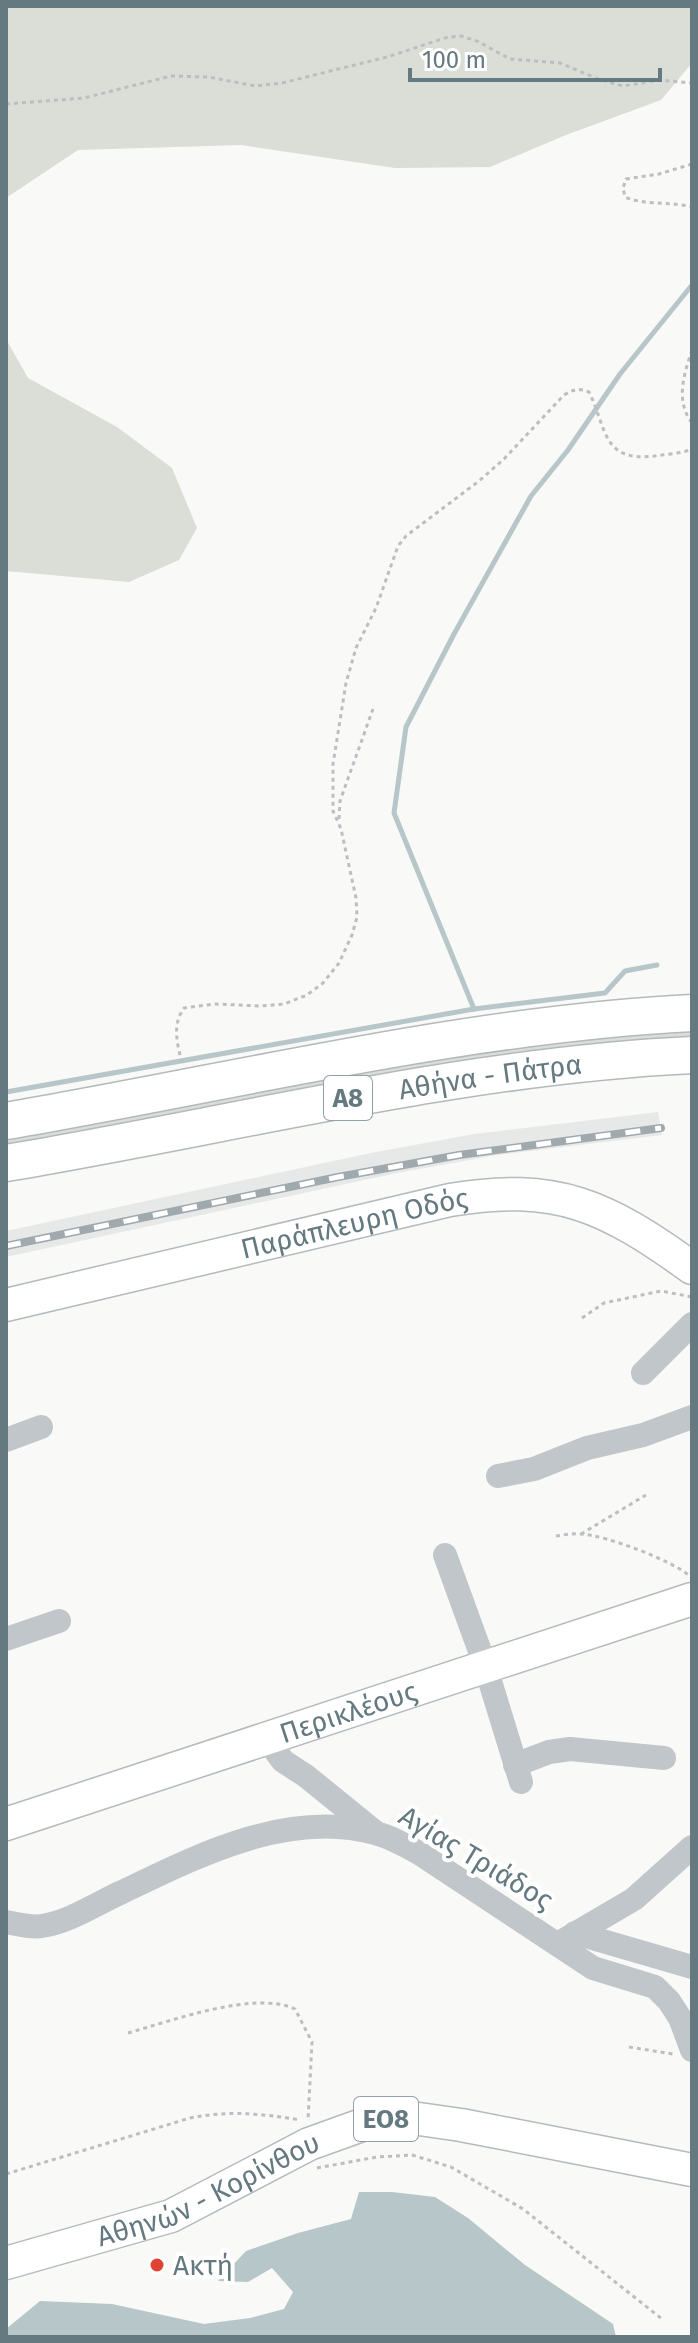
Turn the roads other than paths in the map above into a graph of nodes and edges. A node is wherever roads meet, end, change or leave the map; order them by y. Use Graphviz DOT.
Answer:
graph roads {
  1 [pos="692,1013"];
  2 [pos="692,1055"];
  3 [pos="6,1121"];
  4 [pos="6,1163"];
  5 [pos="692,1268"];
  6 [pos="6,1305"];
  7 [pos="692,1324"];
  8 [pos="643,1373"];
  9 [pos="692,1417"];
  10 [pos="41,1427"];
  11 [pos="6,1440"];
  12 [pos="498,1476"];
  13 [pos="445,1555"];
  14 [pos="692,1599"];
  15 [pos="59,1621"];
  16 [pos="6,1639"];
  17 [pos="485,1665"];
  18 [pos="266,1738"];
  19 [pos="664,1758"];
  20 [pos="6,1824"];
  21 [pos="375,1832"];
  22 [pos="692,1847"];
  23 [pos="6,1922"];
  24 [pos="567,1938"];
  25 [pos="692,1967"];
  26 [pos="686,2052"];
  27 [pos="692,2170"];
  28 [pos="6,2263"];
  1 -- 3 [label="highway, Αθήνα - Πάτρα / Α8"];
  2 -- 4 [label="highway, Αθήνα - Πάτρα / Α8"];
  5 -- 6 [label="main road, Παράπλευρη Οδός"];
  7 -- 8 [label="street"];
  9 -- 12 [label="street"];
  10 -- 11 [label="street"];
  13 -- 17 [label="street"];
  14 -- 17 [label="main road, Περικλέους"];
  15 -- 16 [label="street"];
  17 -- 18 [label="main road, Περικλέους"];
  17 -- 19 [label="street"];
  18 -- 20 [label="main road, Περικλέους"];
  18 -- 21 [label="street"];
  21 -- 23 [label="street, Αγίας Τριάδος"];
  21 -- 24 [label="street, Αγίας Τριάδος"];
  22 -- 24 [label="street"];
  24 -- 25 [label="street"];
  24 -- 26 [label="street, Αγίας Τριάδος"];
  27 -- 28 [label="main road, Αθηνών - Κορίνθου / ΕΟ8"];
}
